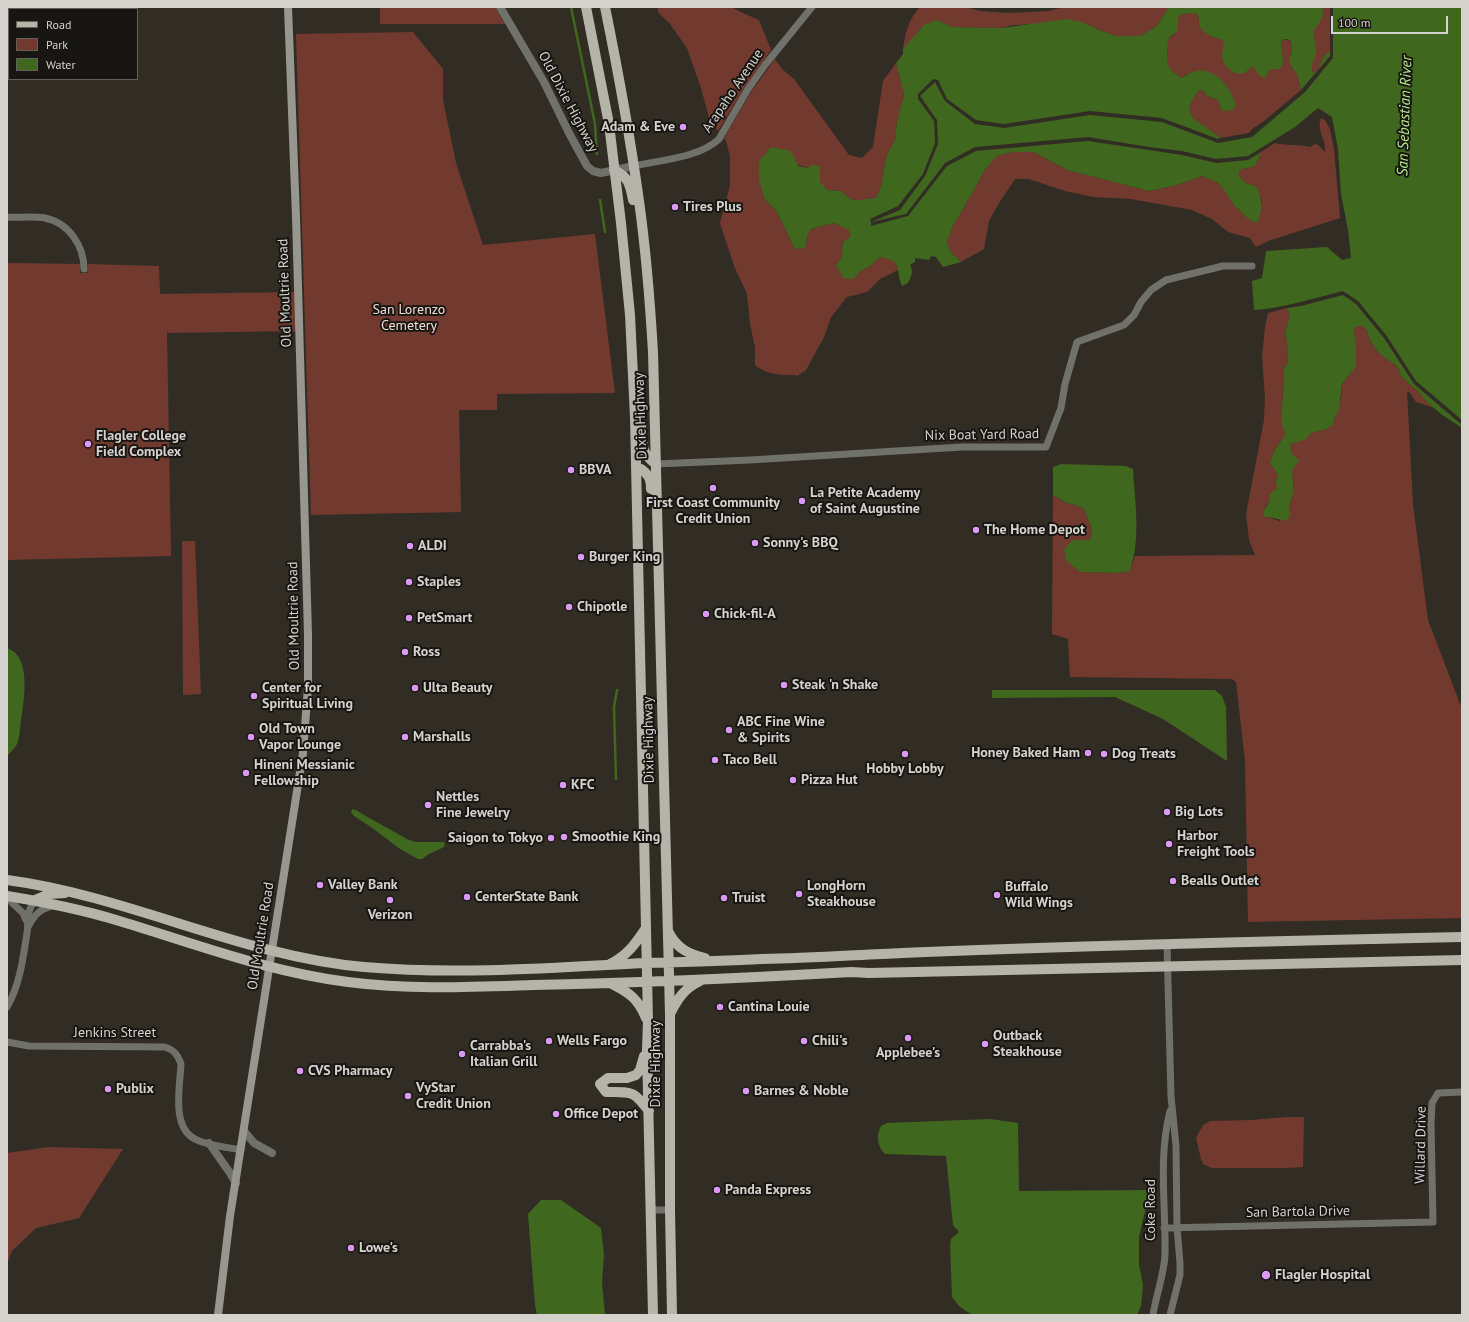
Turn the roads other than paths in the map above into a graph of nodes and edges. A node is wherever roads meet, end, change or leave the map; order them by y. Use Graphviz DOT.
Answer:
graph roads {
  1 [pos="288,7"];
  2 [pos="500,7"];
  3 [pos="586,7"];
  4 [pos="605,7"];
  5 [pos="812,7"];
  6 [pos="634,166"];
  7 [pos="614,170"];
  8 [pos="7,217"];
  9 [pos="1252,266"];
  10 [pos="84,269"];
  11 [pos="632,342"];
  12 [pos="655,412"];
  13 [pos="656,464"];
  14 [pos="641,469"];
  15 [pos="636,486"];
  16 [pos="660,622"];
  17 [pos="7,880"];
  18 [pos="75,892"];
  19 [pos="7,897"];
  20 [pos="35,900"];
  21 [pos="56,905"];
  22 [pos="27,925"];
  23 [pos="646,928"];
  24 [pos="667,928"];
  25 [pos="1462,937"];
  26 [pos="1167,944"];
  27 [pos="271,951"];
  28 [pos="899,953"];
  29 [pos="1462,960"];
  30 [pos="714,961"];
  31 [pos="646,963"];
  32 [pos="668,963"];
  33 [pos="602,966"];
  34 [pos="1168,966"];
  35 [pos="269,967"];
  36 [pos="455,970"];
  37 [pos="851,972"];
  38 [pos="703,980"];
  39 [pos="669,981"];
  40 [pos="647,982"];
  41 [pos="610,983"];
  42 [pos="455,986"];
  43 [pos="7,1007"];
  44 [pos="670,1014"];
  45 [pos="648,1021"];
  46 [pos="7,1042"];
  47 [pos="647,1050"];
  48 [pos="1462,1092"];
  49 [pos="1171,1105"];
  50 [pos="649,1111"];
  51 [pos="244,1131"];
  52 [pos="209,1143"];
  53 [pos="241,1150"];
  54 [pos="272,1153"];
  55 [pos="236,1184"];
  56 [pos="650,1210"];
  57 [pos="670,1210"];
  58 [pos="1432,1222"];
  59 [pos="1177,1227"];
  60 [pos="1164,1228"];
  61 [pos="218,1315"];
  62 [pos="653,1315"];
  63 [pos="672,1315"];
  64 [pos="1153,1315"];
  65 [pos="1170,1315"];
  1 -- 27 [label="main road, Old Moultrie Road"];
  2 -- 7 [label="street, Old Dixie Highway"];
  3 -- 7 [label="main road, Dixie Highway"];
  4 -- 6 [label="main road, Dixie Highway"];
  5 -- 6 [label="street, Arapaho Avenue"];
  6 -- 7 [label="street, Old Dixie Highway"];
  6 -- 12 [label="main road, Dixie Highway"];
  7 -- 11 [label="main road, Dixie Highway"];
  7 -- 12 [label="main road"];
  8 -- 10 [label="street"];
  9 -- 13 [label="street, Nix Boat Yard Road"];
  11 -- 13 [label="main road"];
  11 -- 15 [label="main road, Dixie Highway"];
  12 -- 13 [label="main road, Dixie Highway"];
  13 -- 14 [label="main road"];
  13 -- 16 [label="main road, Dixie Highway"];
  14 -- 15 [label="main road"];
  14 -- 16 [label="main road"];
  15 -- 23 [label="main road, Dixie Highway"];
  16 -- 24 [label="main road, Dixie Highway"];
  17 -- 18 [label="main road"];
  18 -- 20 [label="main road"];
  18 -- 27 [label="main road"];
  19 -- 20 [label="main road"];
  19 -- 22 [label="street"];
  20 -- 21 [label="main road"];
  20 -- 22 [label="street"];
  21 -- 22 [label="street"];
  21 -- 35 [label="main road"];
  22 -- 43 [label="street"];
  23 -- 31 [label="main road, Dixie Highway"];
  23 -- 33 [label="main road"];
  24 -- 30 [label="main road"];
  24 -- 32 [label="main road, Dixie Highway"];
  25 -- 26 [label="main road"];
  26 -- 28 [label="main road"];
  26 -- 34 [label="street, Coke Road"];
  27 -- 35 [label="main road, Old Moultrie Road"];
  27 -- 36 [label="main road"];
  28 -- 30 [label="main road"];
  28 -- 37 [label="main road"];
  29 -- 34 [label="main road"];
  30 -- 32 [label="main road"];
  31 -- 32 [label="main road"];
  31 -- 33 [label="main road"];
  31 -- 40 [label="main road, Dixie Highway"];
  32 -- 39 [label="main road, Dixie Highway"];
  33 -- 36 [label="main road"];
  34 -- 37 [label="main road"];
  34 -- 49 [label="street, Coke Road"];
  35 -- 42 [label="main road"];
  35 -- 51 [label="main road, Old Moultrie Road"];
  36 -- 42 [label="main road"];
  37 -- 38 [label="main road"];
  38 -- 39 [label="main road"];
  38 -- 44 [label="main road"];
  39 -- 40 [label="main road"];
  39 -- 44 [label="main road, Dixie Highway"];
  40 -- 41 [label="main road"];
  40 -- 45 [label="main road, Dixie Highway"];
  41 -- 42 [label="main road"];
  41 -- 45 [label="main road"];
  44 -- 57 [label="main road, Dixie Highway"];
  45 -- 47 [label="main road, Dixie Highway"];
  46 -- 52 [label="street, Jenkins Street"];
  47 -- 50 [label="main road, Dixie Highway"];
  47 -- 50 [label="main road"];
  48 -- 58 [label="street, Willard Drive"];
  49 -- 59 [label="street, Coke Road"];
  49 -- 60 [label="street, Coke Road"];
  50 -- 56 [label="main road, Dixie Highway"];
  51 -- 53 [label="main road, Old Moultrie Road"];
  51 -- 54 [label="street"];
  52 -- 53 [label="street, Jenkins Street"];
  52 -- 55 [label="street"];
  53 -- 55 [label="main road, Old Moultrie Road"];
  55 -- 61 [label="main road, Old Moultrie Road"];
  56 -- 57 [label="street"];
  56 -- 62 [label="main road, Dixie Highway"];
  57 -- 63 [label="main road, Dixie Highway"];
  58 -- 59 [label="street, San Bartola Drive"];
  59 -- 60 [label="street, San Bartola Drive"];
  59 -- 65 [label="street, Coke Road"];
  60 -- 64 [label="street, Coke Road"];
}
